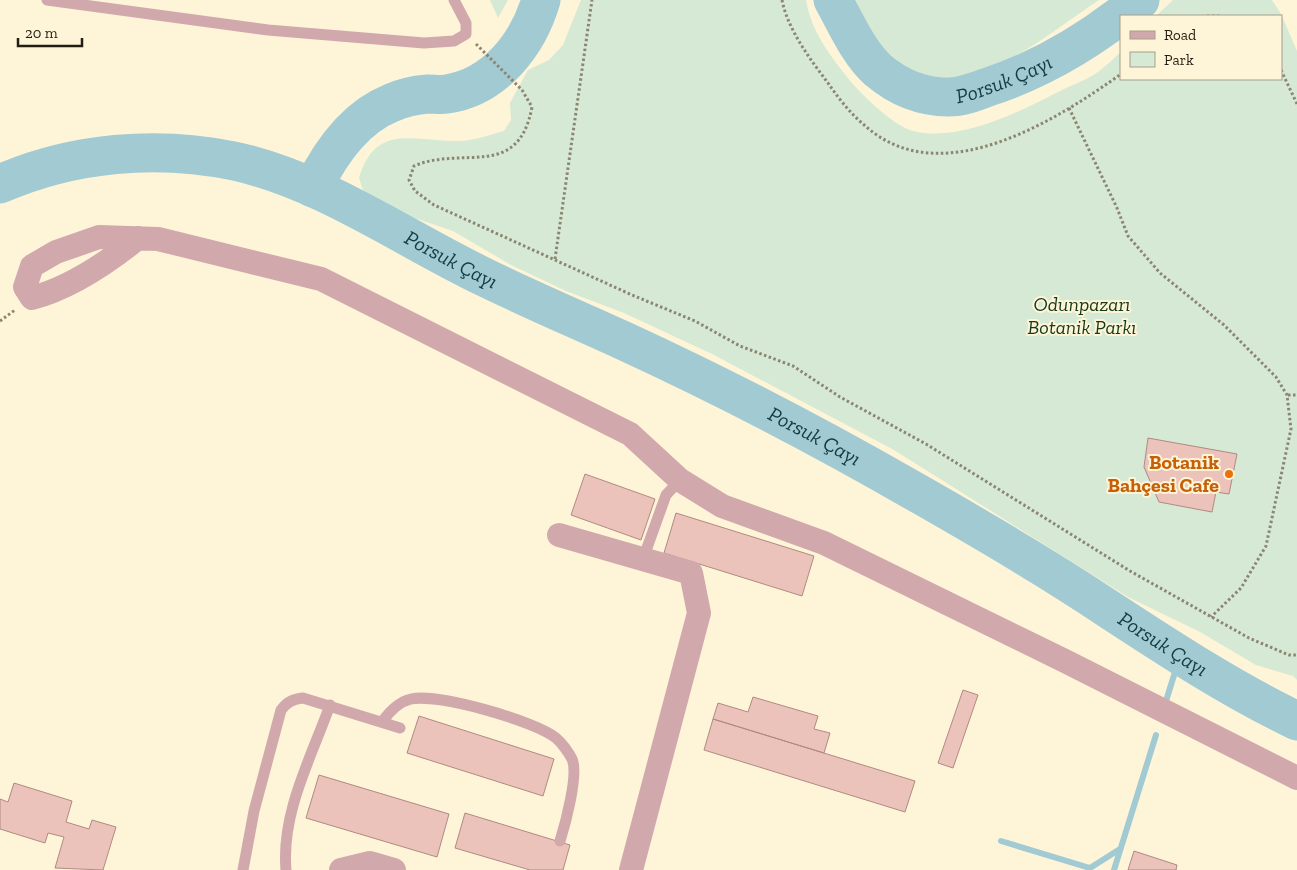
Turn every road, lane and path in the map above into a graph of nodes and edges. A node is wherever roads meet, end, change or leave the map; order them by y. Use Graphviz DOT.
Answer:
graph roads {
  1 [pos="46,0"];
  2 [pos="454,0"];
  3 [pos="592,0"];
  4 [pos="782,0"];
  5 [pos="483,50"];
  6 [pos="1282,72"];
  7 [pos="1120,75"];
  8 [pos="1297,104"];
  9 [pos="1069,108"];
  10 [pos="138,238"];
  11 [pos="555,260"];
  12 [pos="1297,395"];
  13 [pos="1287,396"];
  14 [pos="680,480"];
  15 [pos="558,535"];
  16 [pos="643,559"];
  17 [pos="1211,617"];
  18 [pos="1297,655"];
  19 [pos="330,705"];
  20 [pos="382,722"];
  21 [pos="400,728"];
  22 [pos="1297,778"];
  23 [pos="560,841"];
  24 [pos="352,869"];
  25 [pos="242,870"];
  26 [pos="286,870"];
  27 [pos="394,870"];
  28 [pos="631,870"];
  1 -- 2 [label="lane"];
  3 -- 11 [label="path"];
  4 -- 9 [label="path"];
  5 -- 11 [label="path"];
  6 -- 8 [label="path"];
  7 -- 9 [label="path"];
  9 -- 13 [label="path"];
  10 -- 14 [label="street"];
  11 -- 17 [label="path"];
  12 -- 13 [label="path"];
  13 -- 17 [label="path"];
  14 -- 16 [label="lane"];
  14 -- 22 [label="street"];
  15 -- 16 [label="street"];
  16 -- 28 [label="street"];
  17 -- 18 [label="path"];
  19 -- 20 [label="lane"];
  19 -- 25 [label="lane"];
  19 -- 26 [label="lane"];
  20 -- 21 [label="lane"];
  20 -- 23 [label="lane"];
  24 -- 27 [label="street"];
}
